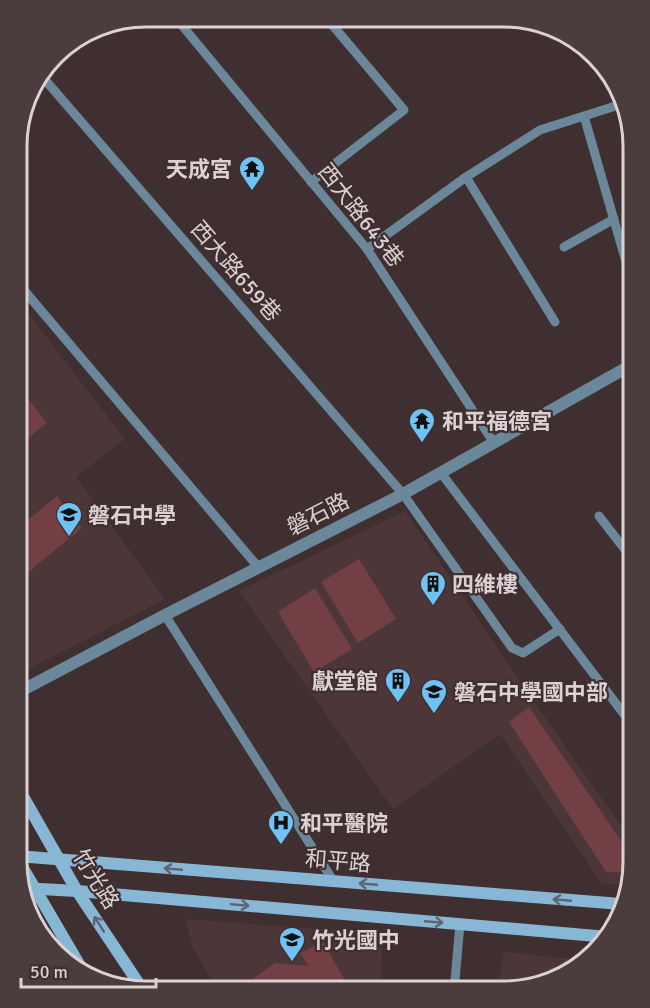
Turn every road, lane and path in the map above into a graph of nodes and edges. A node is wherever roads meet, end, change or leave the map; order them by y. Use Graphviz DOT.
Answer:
graph roads {
  1 [pos="183,27"];
  2 [pos="334,27"];
  3 [pos="46,81"];
  4 [pos="616,106"];
  5 [pos="584,116"];
  6 [pos="466,177"];
  7 [pos="311,182"];
  8 [pos="614,219"];
  9 [pos="623,241"];
  10 [pos="564,247"];
  11 [pos="367,249"];
  12 [pos="27,294"];
  13 [pos="555,322"];
  14 [pos="623,370"];
  15 [pos="494,443"];
  16 [pos="441,472"];
  17 [pos="403,494"];
  18 [pos="598,516"];
  19 [pos="623,547"];
  20 [pos="259,568"];
  21 [pos="165,615"];
  22 [pos="560,629"];
  23 [pos="27,688"];
  24 [pos="623,713"];
  25 [pos="27,804"];
  26 [pos="27,858"];
  27 [pos="58,860"];
  28 [pos="28,878"];
  29 [pos="334,882"];
  30 [pos="30,889"];
  31 [pos="35,890"];
  32 [pos="77,891"];
  33 [pos="616,904"];
  34 [pos="460,924"];
  35 [pos="596,936"];
  36 [pos="74,956"];
  37 [pos="138,980"];
  38 [pos="455,981"];
  1 -- 7 [label="lane, 西大路643巷"];
  2 -- 7 [label="lane"];
  3 -- 17 [label="lane, 西大路659巷"];
  4 -- 5 [label="lane"];
  5 -- 6 [label="lane"];
  5 -- 8 [label="lane"];
  6 -- 11 [label="lane"];
  6 -- 13 [label="lane"];
  7 -- 11 [label="lane, 西大路643巷"];
  8 -- 9 [label="lane"];
  8 -- 10 [label="lane"];
  11 -- 15 [label="lane, 西大路643巷"];
  12 -- 20 [label="lane"];
  14 -- 15 [label="street, 磐石路"];
  15 -- 16 [label="street, 磐石路"];
  16 -- 17 [label="street, 磐石路"];
  16 -- 22 [label="lane"];
  17 -- 20 [label="street, 磐石路"];
  17 -- 22 [label="lane, 西大路659巷"];
  18 -- 19 [label="lane"];
  20 -- 21 [label="street, 磐石路"];
  21 -- 23 [label="street, 磐石路"];
  21 -- 29 [label="lane"];
  22 -- 24 [label="lane"];
  25 -- 27 [label="street, 竹光路"];
  26 -- 27 [label="street, 和平路"];
  29 -- 27 [label="street, 和平路, one-way"];
  27 -- 32 [label="street, 竹光路"];
  28 -- 31 [label="street"];
  33 -- 29 [label="street, 和平路, one-way"];
  30 -- 31 [label="street"];
  31 -- 32 [label="street"];
  31 -- 36 [label="street"];
  32 -- 34 [label="street, one-way"];
  37 -- 32 [label="street, 竹光路, one-way"];
  34 -- 35 [label="street"];
  34 -- 38 [label="lane"];
}
